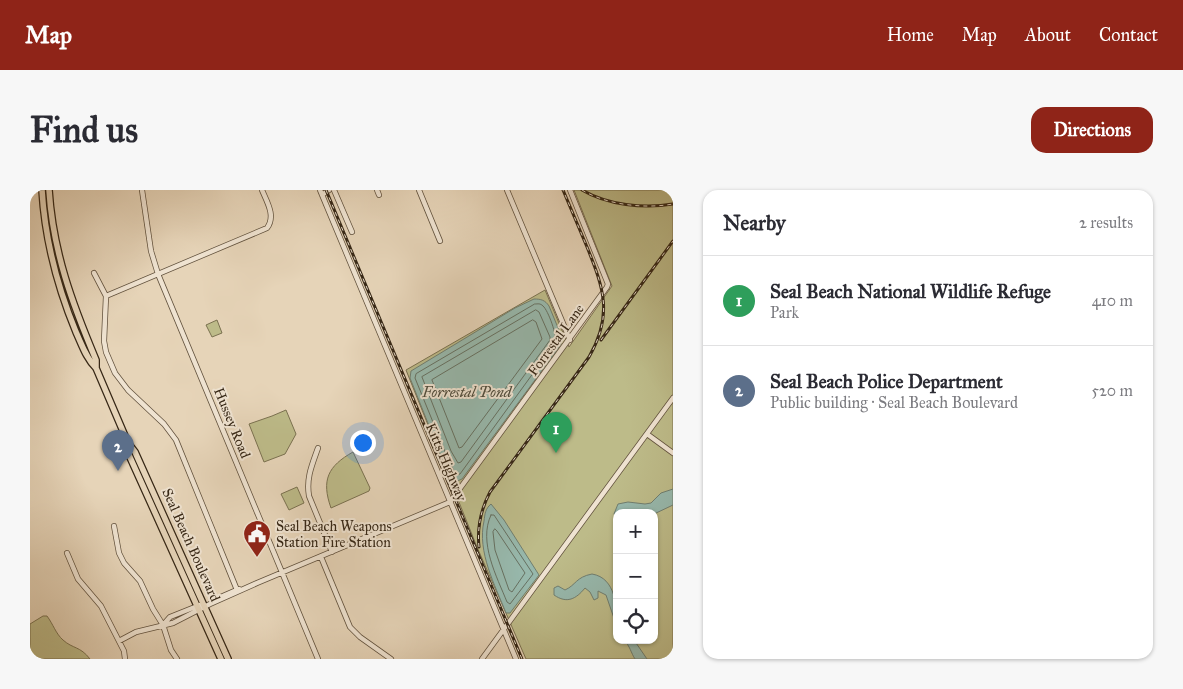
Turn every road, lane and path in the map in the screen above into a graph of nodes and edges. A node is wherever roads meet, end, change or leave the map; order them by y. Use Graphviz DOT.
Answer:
graph roads {
  1 [pos="42,190"];
  2 [pos="49,190"];
  3 [pos="142,190"];
  4 [pos="262,190"];
  5 [pos="329,190"];
  6 [pos="334,190"];
  7 [pos="419,190"];
  8 [pos="507,190"];
  9 [pos="570,190"];
  10 [pos="321,192"];
  11 [pos="352,232"];
  12 [pos="440,241"];
  13 [pos="58,254"];
  14 [pos="51,256"];
  15 [pos="94,273"];
  16 [pos="158,274"];
  17 [pos="106,296"];
  18 [pos="570,340"];
  19 [pos="96,368"];
  20 [pos="673,398"];
  21 [pos="647,434"];
  22 [pos="318,448"];
  23 [pos="673,453"];
  24 [pos="450,502"];
  25 [pos="114,526"];
  26 [pos="332,552"];
  27 [pos="68,553"];
  28 [pos="321,557"];
  29 [pos="282,573"];
  30 [pos="255,584"];
  31 [pos="237,590"];
  32 [pos="201,607"];
  33 [pos="163,625"];
  34 [pos="504,630"];
  35 [pos="119,641"];
  36 [pos="125,659"];
  37 [pos="177,659"];
  38 [pos="221,659"];
  39 [pos="228,659"];
  40 [pos="318,659"];
  41 [pos="391,659"];
  42 [pos="482,659"];
  43 [pos="516,659"];
  1 -- 14 [label="main road, Seal Beach Boulevard"];
  2 -- 13 [label="main road, Seal Beach Boulevard"];
  3 -- 16 [label="street, Hussey Road"];
  4 -- 16 [label="street"];
  5 -- 10 [label="street"];
  6 -- 11 [label="street"];
  7 -- 12 [label="street"];
  8 -- 18 [label="street"];
  9 -- 18 [label="street, Forrestal Lane"];
  10 -- 24 [label="street, Kitts Highway"];
  13 -- 14 [label="main road"];
  13 -- 19 [label="main road, Seal Beach Boulevard"];
  14 -- 19 [label="main road, Seal Beach Boulevard"];
  15 -- 17 [label="street"];
  16 -- 17 [label="street"];
  16 -- 29 [label="street, Hussey Road"];
  17 -- 31 [label="street"];
  18 -- 24 [label="street, Forrestal Lane"];
  19 -- 32 [label="main road, Seal Beach Boulevard"];
  20 -- 21 [label="street"];
  21 -- 23 [label="street"];
  21 -- 34 [label="street"];
  22 -- 26 [label="street"];
  24 -- 26 [label="street"];
  24 -- 34 [label="street, Kitts Highway"];
  25 -- 33 [label="street"];
  26 -- 28 [label="street"];
  27 -- 35 [label="street"];
  28 -- 29 [label="street"];
  28 -- 41 [label="street"];
  29 -- 30 [label="street"];
  29 -- 40 [label="street, Hussey Road"];
  30 -- 31 [label="street"];
  30 -- 32 [label="street"];
  31 -- 32 [label="street"];
  32 -- 33 [label="street"];
  32 -- 38 [label="main road, Seal Beach Boulevard"];
  32 -- 39 [label="main road, Seal Beach Boulevard"];
  33 -- 35 [label="street"];
  33 -- 37 [label="street"];
  34 -- 42 [label="street"];
  34 -- 43 [label="street, Kitts Highway"];
  35 -- 36 [label="street"];
}
